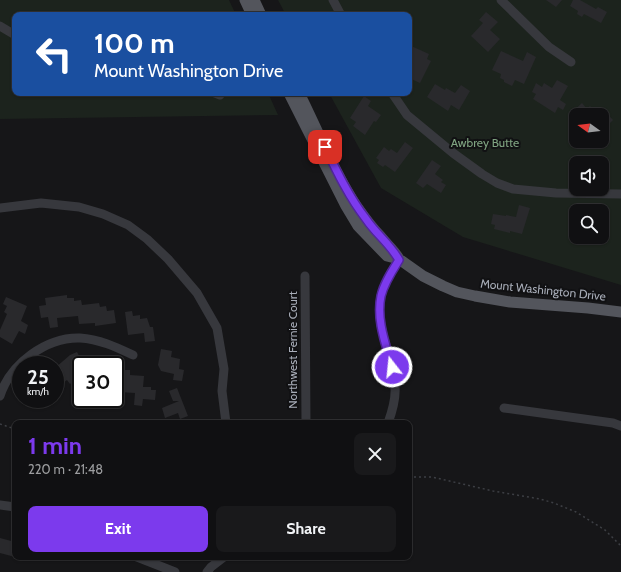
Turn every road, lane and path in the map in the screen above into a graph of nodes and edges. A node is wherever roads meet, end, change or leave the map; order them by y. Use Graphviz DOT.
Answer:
graph roads {
  1 [pos="245,0"];
  2 [pos="254,0"];
  3 [pos="333,0"];
  4 [pos="501,0"];
  5 [pos="251,12"];
  6 [pos="260,12"];
  7 [pos="339,12"];
  8 [pos="0,26"];
  9 [pos="12,33"];
  10 [pos="571,62"];
  11 [pos="290,96"];
  12 [pos="300,96"];
  13 [pos="394,96"];
  14 [pos="621,194"];
  15 [pos="0,208"];
  16 [pos="399,260"];
  17 [pos="305,276"];
  18 [pos="621,312"];
  19 [pos="133,355"];
  20 [pos="0,396"];
  21 [pos="504,408"];
  22 [pos="226,420"];
  23 [pos="306,420"];
  24 [pos="389,420"];
  25 [pos="0,424"];
  26 [pos="621,426"];
  27 [pos="12,428"];
  28 [pos="412,477"];
  29 [pos="0,505"];
  30 [pos="12,507"];
  31 [pos="621,546"];
  32 [pos="145,560"];
  33 [pos="220,560"];
  34 [pos="175,572"];
  35 [pos="207,572"];
  1 -- 5 [label="main road"];
  2 -- 6 [label="main road"];
  3 -- 7 [label="street"];
  4 -- 10 [label="street"];
  8 -- 9 [label="street"];
  11 -- 16 [label="main road, Mount Washington Drive"];
  12 -- 16 [label="main road, Mount Washington Drive"];
  13 -- 14 [label="street"];
  15 -- 22 [label="street"];
  16 -- 18 [label="main road, Mount Washington Drive"];
  16 -- 24 [label="street"];
  17 -- 23 [label="street, Northwest Fernie Court"];
  19 -- 20 [label="street"];
  21 -- 26 [label="street"];
  25 -- 27 [label="path"];
  28 -- 31 [label="path"];
  29 -- 30 [label="street"];
  32 -- 34 [label="street"];
  33 -- 35 [label="street"];
}
